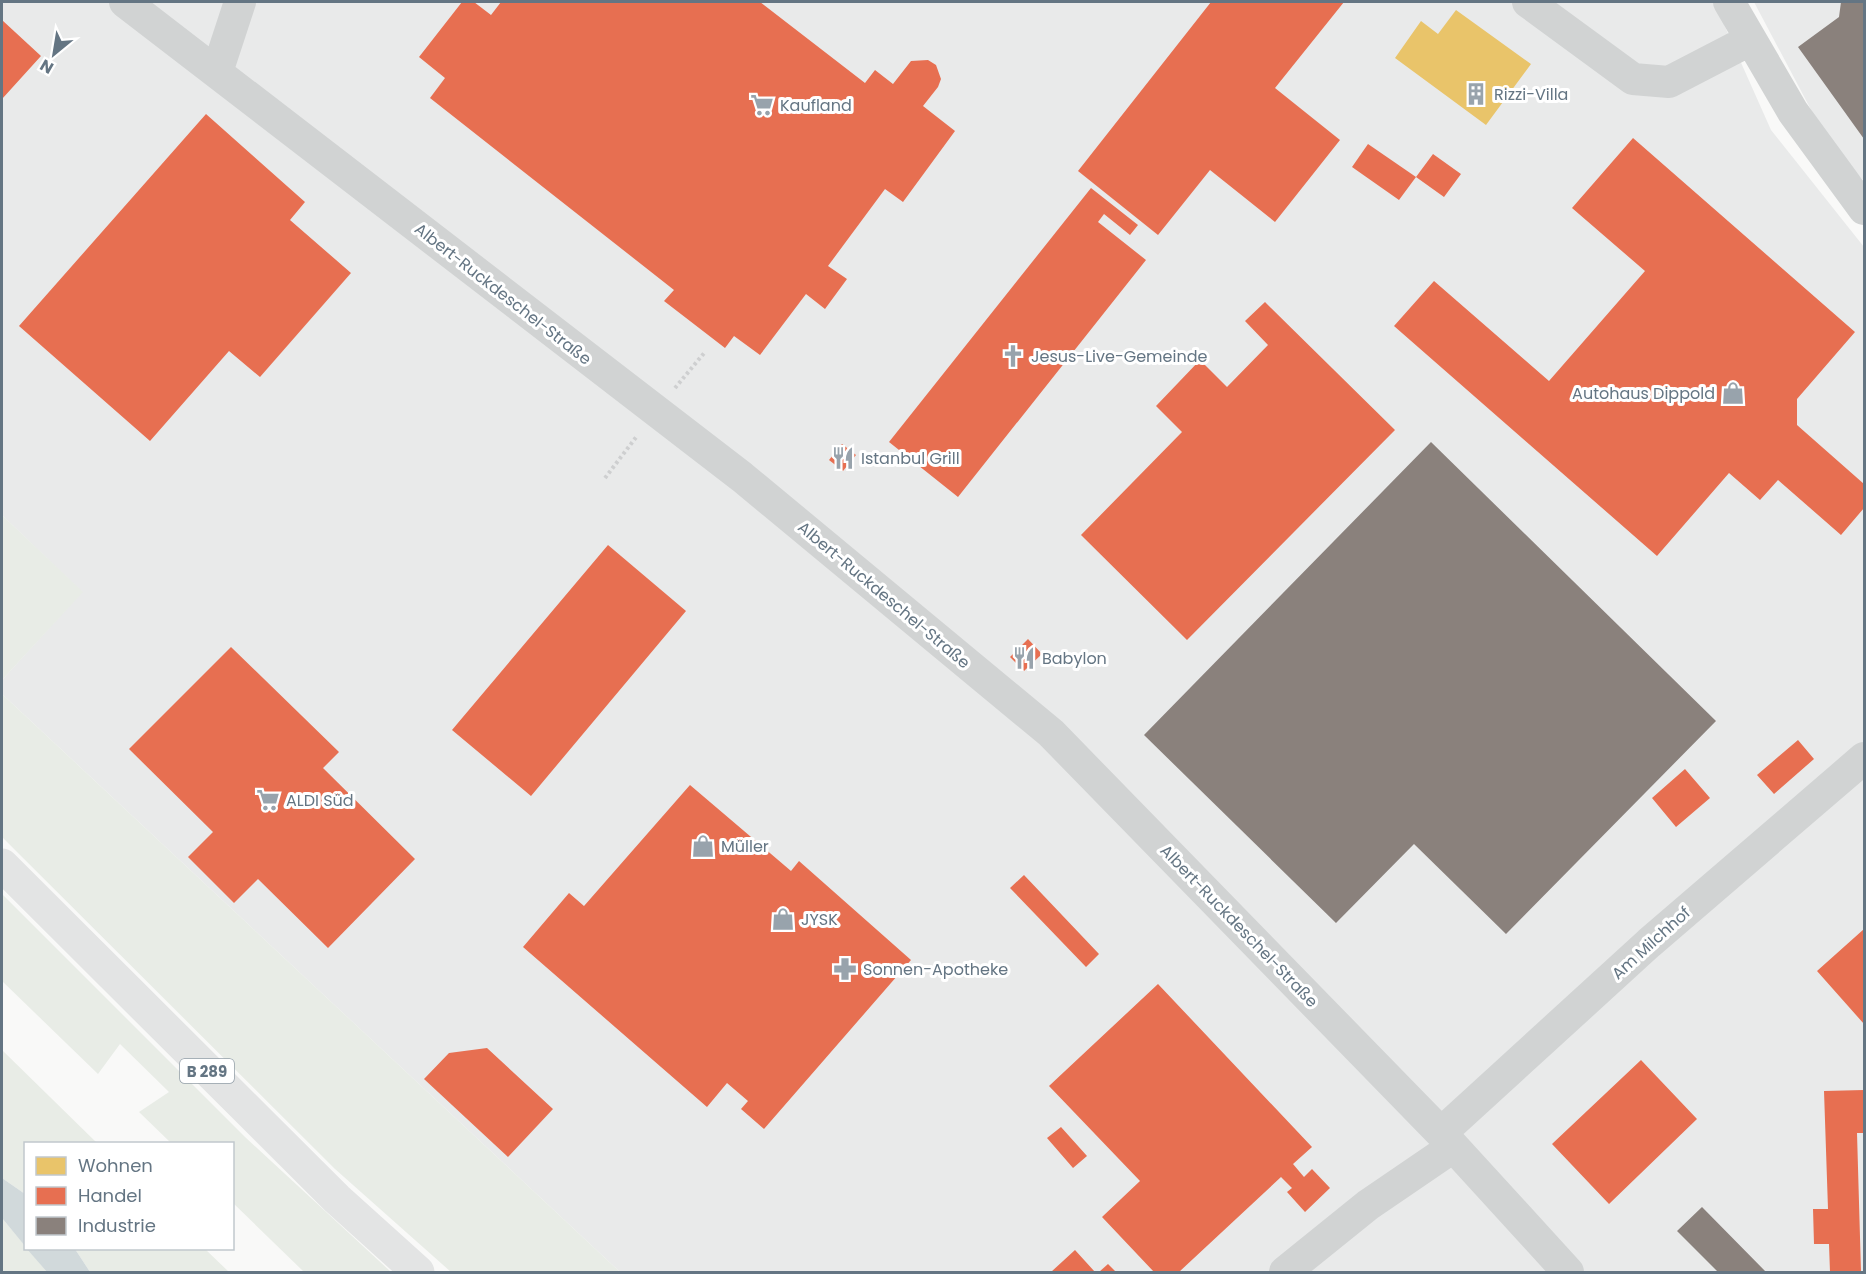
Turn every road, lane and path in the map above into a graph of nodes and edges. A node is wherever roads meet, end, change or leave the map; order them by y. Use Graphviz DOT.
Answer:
graph roads {
  1 [pos="125,2"];
  2 [pos="240,2"];
  3 [pos="1528,2"];
  4 [pos="1729,2"];
  5 [pos="1750,40"];
  6 [pos="216,72"];
  7 [pos="1864,209"];
  8 [pos="1864,758"];
  9 [pos="2,865"];
  10 [pos="1447,1140"];
  11 [pos="418,1272"];
  12 [pos="1285,1272"];
  13 [pos="1568,1272"];
  1 -- 6 [label="street, Albert-Ruckdeschel-Straße"];
  2 -- 6 [label="street"];
  3 -- 5 [label="street"];
  4 -- 5 [label="street"];
  5 -- 7 [label="street"];
  6 -- 10 [label="street, Albert-Ruckdeschel-Straße"];
  8 -- 10 [label="street, Am Milchhof"];
  9 -- 11 [label="highway, B 289"];
  10 -- 12 [label="street, Am Milchhof"];
  10 -- 13 [label="street, Albert-Ruckdeschel-Straße"];
}
